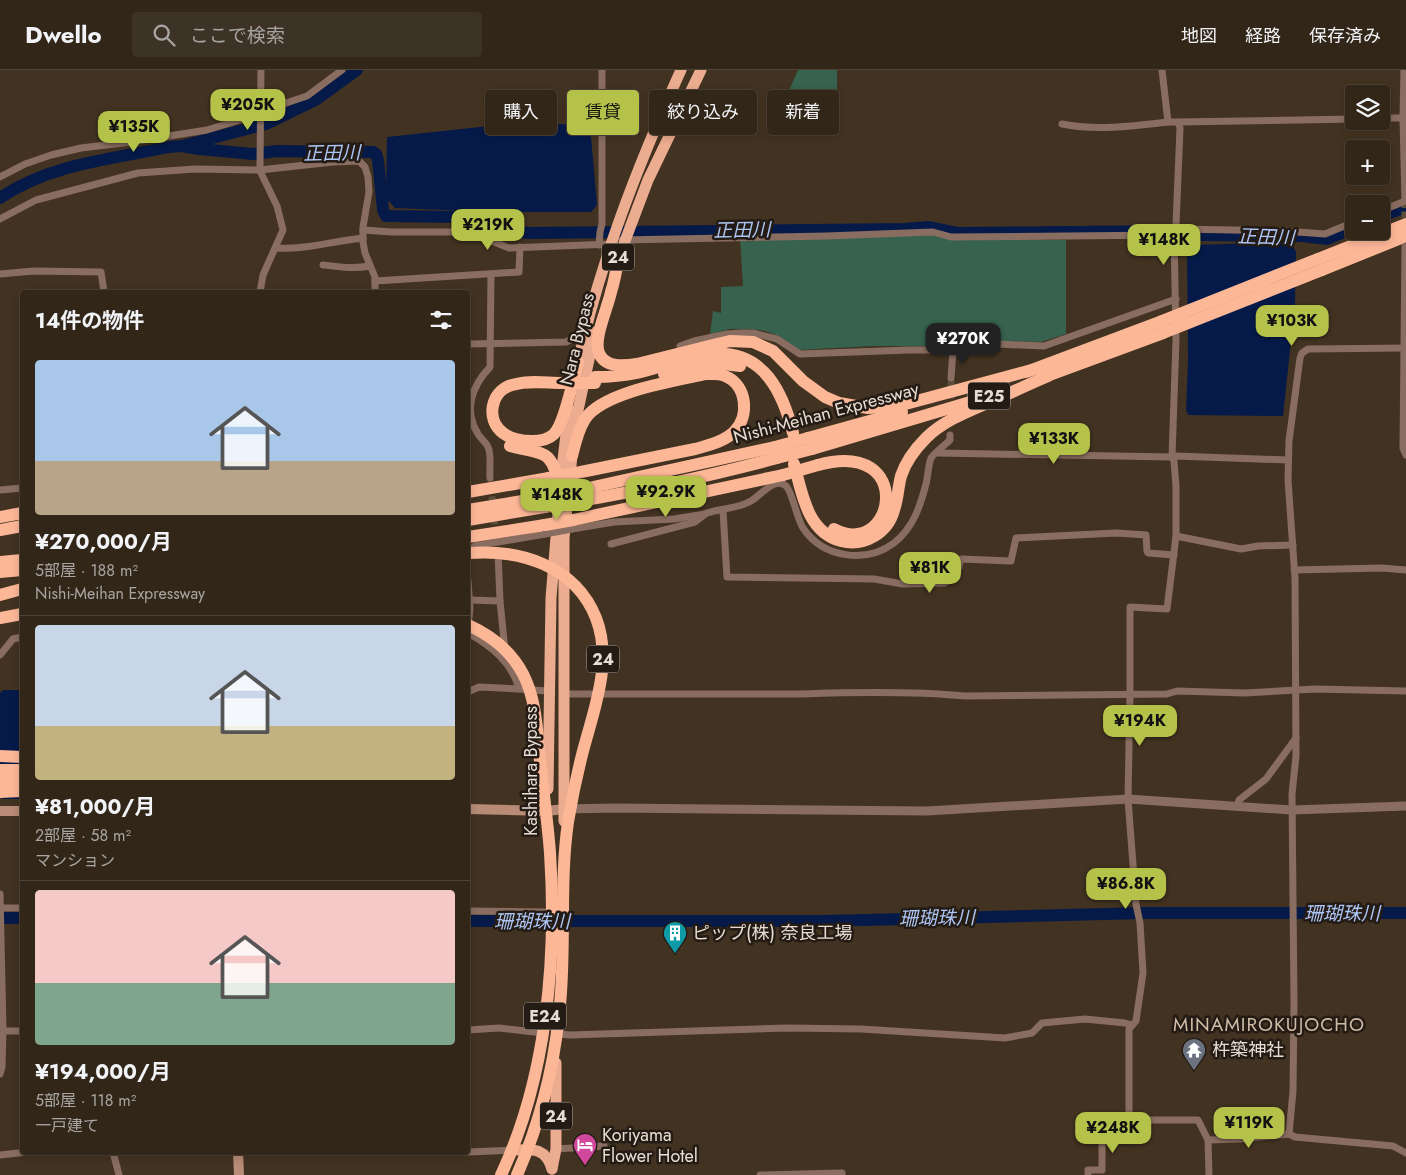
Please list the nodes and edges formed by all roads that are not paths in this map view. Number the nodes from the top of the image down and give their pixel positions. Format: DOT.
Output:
graph roads {
  1 [pos="261,70"];
  2 [pos="342,70"];
  3 [pos="602,70"];
  4 [pos="681,70"];
  5 [pos="701,70"];
  6 [pos="1162,70"];
  7 [pos="1404,70"];
  8 [pos="260,113"];
  9 [pos="1390,118"];
  10 [pos="1403,118"];
  11 [pos="1345,119"];
  12 [pos="1168,122"];
  13 [pos="1178,122"];
  14 [pos="1062,124"];
  15 [pos="260,170"];
  16 [pos="0,177"];
  17 [pos="1390,207"];
  18 [pos="0,219"];
  19 [pos="1406,224"];
  20 [pos="1345,226"];
  21 [pos="1174,232"];
  22 [pos="364,234"];
  23 [pos="626,239"];
  24 [pos="599,244"];
  25 [pos="1405,246"];
  26 [pos="520,247"];
  27 [pos="276,248"];
  28 [pos="616,249"];
  29 [pos="322,265"];
  30 [pos="1320,265"];
  31 [pos="370,266"];
  32 [pos="0,274"];
  33 [pos="491,274"];
  34 [pos="375,281"];
  35 [pos="104,290"];
  36 [pos="260,290"];
  37 [pos="375,290"];
  38 [pos="1176,299"];
  39 [pos="1162,327"];
  40 [pos="584,337"];
  41 [pos="470,344"];
  42 [pos="490,344"];
  43 [pos="680,346"];
  44 [pos="1404,348"];
  45 [pos="953,350"];
  46 [pos="578,362"];
  47 [pos="672,368"];
  48 [pos="1032,370"];
  49 [pos="1048,376"];
  50 [pos="636,377"];
  51 [pos="951,378"];
  52 [pos="563,380"];
  53 [pos="790,434"];
  54 [pos="950,435"];
  55 [pos="810,444"];
  56 [pos="936,453"];
  57 [pos="1406,455"];
  58 [pos="572,456"];
  59 [pos="1172,457"];
  60 [pos="1288,460"];
  61 [pos="490,478"];
  62 [pos="20,488"];
  63 [pos="0,490"];
  64 [pos="470,492"];
  65 [pos="554,496"];
  66 [pos="470,510"];
  67 [pos="723,510"];
  68 [pos="20,513"];
  69 [pos="706,514"];
  70 [pos="0,517"];
  71 [pos="470,519"];
  72 [pos="572,524"];
  73 [pos="20,526"];
  74 [pos="0,530"];
  75 [pos="545,530"];
  76 [pos="1176,536"];
  77 [pos="470,537"];
  78 [pos="611,544"];
  79 [pos="1293,545"];
  80 [pos="497,547"];
  81 [pos="470,548"];
  82 [pos="470,553"];
  83 [pos="1174,555"];
  84 [pos="20,560"];
  85 [pos="0,562"];
  86 [pos="20,570"];
  87 [pos="1294,570"];
  88 [pos="1406,570"];
  89 [pos="0,572"];
  90 [pos="20,590"];
  91 [pos="0,595"];
  92 [pos="470,600"];
  93 [pos="500,601"];
  94 [pos="20,614"];
  95 [pos="0,618"];
  96 [pos="470,626"];
  97 [pos="470,634"];
  98 [pos="20,637"];
  99 [pos="0,655"];
  100 [pos="506,662"];
  101 [pos="519,689"];
  102 [pos="1295,690"];
  103 [pos="470,691"];
  104 [pos="548,691"];
  105 [pos="1406,691"];
  106 [pos="565,694"];
  107 [pos="1130,694"];
  108 [pos="1296,738"];
  109 [pos="0,756"];
  110 [pos="20,757"];
  111 [pos="0,770"];
  112 [pos="20,770"];
  113 [pos="0,781"];
  114 [pos="20,781"];
  115 [pos="20,791"];
  116 [pos="0,792"];
  117 [pos="1128,799"];
  118 [pos="1406,806"];
  119 [pos="1236,807"];
  120 [pos="564,809"];
  121 [pos="20,810"];
  122 [pos="470,810"];
  123 [pos="1292,810"];
  124 [pos="0,811"];
  125 [pos="548,811"];
  126 [pos="565,852"];
  127 [pos="0,894"];
  128 [pos="20,908"];
  129 [pos="0,909"];
  130 [pos="470,911"];
  131 [pos="548,914"];
  132 [pos="1,931"];
  133 [pos="1132,1025"];
  134 [pos="2,1030"];
  135 [pos="470,1030"];
  136 [pos="20,1031"];
  137 [pos="543,1033"];
  138 [pos="560,1034"];
  139 [pos="556,1063"];
  140 [pos="0,1074"];
  141 [pos="1129,1120"];
  142 [pos="1289,1134"];
  143 [pos="1208,1140"];
  144 [pos="604,1146"];
  145 [pos="533,1149"];
  146 [pos="556,1149"];
  147 [pos="517,1150"];
  148 [pos="470,1152"];
  149 [pos="20,1153"];
  150 [pos="1406,1153"];
  151 [pos="0,1155"];
  152 [pos="114,1155"];
  153 [pos="238,1155"];
  154 [pos="551,1167"];
  155 [pos="119,1175"];
  156 [pos="239,1175"];
  157 [pos="502,1175"];
  158 [pos="505,1175"];
  159 [pos="517,1175"];
  160 [pos="522,1175"];
  161 [pos="760,1175"];
  162 [pos="842,1175"];
  163 [pos="1088,1175"];
  164 [pos="1209,1175"];
  1 -- 8 [label="street"];
  2 -- 8 [label="street"];
  3 -- 24 [label="street"];
  4 -- 28 [label="highway, Nara Bypass / 24"];
  5 -- 23 [label="highway, Nara Bypass / 24"];
  6 -- 12 [label="street"];
  7 -- 10 [label="street"];
  8 -- 15 [label="street"];
  8 -- 16 [label="street"];
  9 -- 10 [label="street"];
  10 -- 17 [label="street"];
  11 -- 13 [label="street"];
  12 -- 13 [label="street"];
  12 -- 14 [label="street"];
  13 -- 21 [label="street"];
  15 -- 18 [label="street"];
  15 -- 22 [label="street"];
  15 -- 27 [label="street"];
  19 -- 30 [label="highway, Nishi-Meihan Expressway / E25"];
  20 -- 21 [label="street"];
  21 -- 23 [label="street"];
  21 -- 38 [label="street"];
  22 -- 26 [label="street"];
  22 -- 27 [label="street"];
  22 -- 31 [label="street"];
  23 -- 28 [label="highway, Nara Bypass / 24"];
  24 -- 26 [label="street"];
  24 -- 28 [label="street"];
  25 -- 30 [label="highway, Nishi-Meihan Expressway / E25"];
  25 -- 44 [label="street"];
  26 -- 33 [label="street"];
  27 -- 36 [label="street"];
  28 -- 40 [label="highway, Nara Bypass / 24"];
  28 -- 50 [label="highway"];
  28 -- 58 [label="highway, Nara Bypass / 24"];
  29 -- 31 [label="street"];
  30 -- 39 [label="highway, Nishi-Meihan Expressway / E25, bridge"];
  31 -- 34 [label="street"];
  32 -- 35 [label="street"];
  33 -- 34 [label="street"];
  33 -- 42 [label="street"];
  34 -- 37 [label="street"];
  38 -- 45 [label="street"];
  38 -- 59 [label="street"];
  39 -- 48 [label="highway, Nishi-Meihan Expressway / E25"];
  39 -- 49 [label="highway, Nishi-Meihan Expressway / E25"];
  40 -- 42 [label="street"];
  40 -- 46 [label="highway, Nara Bypass / 24"];
  41 -- 42 [label="street"];
  42 -- 61 [label="street"];
  43 -- 45 [label="street"];
  44 -- 57 [label="street"];
  44 -- 60 [label="street"];
  45 -- 51 [label="street"];
  46 -- 52 [label="highway"];
  46 -- 65 [label="highway, Kashihara Bypass / 24"];
  47 -- 48 [label="highway"];
  47 -- 50 [label="highway"];
  47 -- 50 [label="highway"];
  47 -- 50 [label="highway"];
  47 -- 50 [label="highway"];
  47 -- 53 [label="highway"];
  47 -- 64 [label="highway, bridge"];
  48 -- 55 [label="highway, Nishi-Meihan Expressway / E25"];
  49 -- 55 [label="highway, Nishi-Meihan Expressway / E25"];
  49 -- 72 [label="highway, bridge"];
  50 -- 52 [label="highway"];
  50 -- 58 [label="highway"];
  52 -- 65 [label="highway"];
  54 -- 56 [label="street"];
  55 -- 65 [label="highway, Nishi-Meihan Expressway / E25, bridge"];
  56 -- 59 [label="street"];
  56 -- 67 [label="street"];
  58 -- 106 [label="highway, Kashihara Bypass / 24"];
  59 -- 60 [label="street"];
  59 -- 76 [label="street"];
  60 -- 79 [label="street"];
  62 -- 63 [label="street"];
  65 -- 66 [label="highway, Nishi-Meihan Expressway / E25"];
  65 -- 71 [label="highway, Nishi-Meihan Expressway / E25"];
  65 -- 104 [label="highway, Kashihara Bypass / 24"];
  67 -- 69 [label="street"];
  67 -- 83 [label="street"];
  68 -- 70 [label="highway"];
  69 -- 72 [label="street"];
  69 -- 78 [label="street"];
  72 -- 75 [label="highway, bridge"];
  73 -- 74 [label="highway"];
  75 -- 77 [label="highway"];
  75 -- 81 [label="street"];
  76 -- 79 [label="street"];
  76 -- 83 [label="street"];
  79 -- 87 [label="street"];
  80 -- 93 [label="street"];
  82 -- 126 [label="highway, 24, bridge"];
  83 -- 107 [label="street"];
  84 -- 85 [label="highway"];
  86 -- 89 [label="highway"];
  87 -- 88 [label="street"];
  87 -- 102 [label="street"];
  90 -- 91 [label="highway"];
  92 -- 93 [label="street"];
  93 -- 100 [label="street"];
  94 -- 95 [label="highway"];
  96 -- 157 [label="highway, E24, bridge"];
  97 -- 100 [label="street"];
  98 -- 99 [label="street"];
  100 -- 101 [label="street"];
  101 -- 103 [label="street"];
  101 -- 104 [label="street"];
  102 -- 105 [label="street"];
  102 -- 107 [label="street"];
  102 -- 108 [label="street"];
  104 -- 125 [label="highway, Kashihara Bypass / 24"];
  106 -- 107 [label="street"];
  106 -- 120 [label="highway, Kashihara Bypass / 24"];
  107 -- 117 [label="street"];
  108 -- 119 [label="street"];
  108 -- 123 [label="street"];
  109 -- 110 [label="highway"];
  111 -- 112 [label="highway"];
  113 -- 114 [label="highway"];
  115 -- 116 [label="highway"];
  117 -- 119 [label="street"];
  117 -- 120 [label="street"];
  117 -- 133 [label="street"];
  118 -- 123 [label="street"];
  119 -- 123 [label="street"];
  120 -- 125 [label="main road"];
  120 -- 138 [label="highway, Kashihara Bypass / 24, bridge"];
  121 -- 124 [label="main road"];
  122 -- 125 [label="main road"];
  123 -- 142 [label="street"];
  125 -- 131 [label="highway, Kashihara Bypass / 24"];
  126 -- 159 [label="highway, E24, bridge"];
  127 -- 129 [label="street"];
  128 -- 129 [label="street"];
  129 -- 132 [label="street"];
  130 -- 131 [label="street"];
  131 -- 137 [label="highway, Kashihara Bypass / 24"];
  132 -- 134 [label="street"];
  133 -- 138 [label="street"];
  133 -- 141 [label="street"];
  134 -- 136 [label="street"];
  134 -- 140 [label="street"];
  135 -- 137 [label="street"];
  137 -- 147 [label="highway, Kashihara Bypass / 24"];
  138 -- 139 [label="highway, Kashihara Bypass / 24"];
  139 -- 145 [label="highway, Kashihara Bypass / 24"];
  139 -- 146 [label="highway, 24"];
  141 -- 143 [label="street"];
  141 -- 163 [label="street"];
  142 -- 143 [label="street"];
  142 -- 150 [label="street"];
  143 -- 164 [label="street"];
  144 -- 146 [label="street"];
  145 -- 147 [label="highway, 24"];
  145 -- 154 [label="highway, 24"];
  145 -- 160 [label="highway, Kashihara Bypass / 24"];
  146 -- 154 [label="highway, 24"];
  147 -- 148 [label="street"];
  147 -- 158 [label="highway, Kashihara Bypass / 24"];
  149 -- 151 [label="street"];
  152 -- 155 [label="street"];
  153 -- 156 [label="main road"];
  161 -- 162 [label="street"];
}
